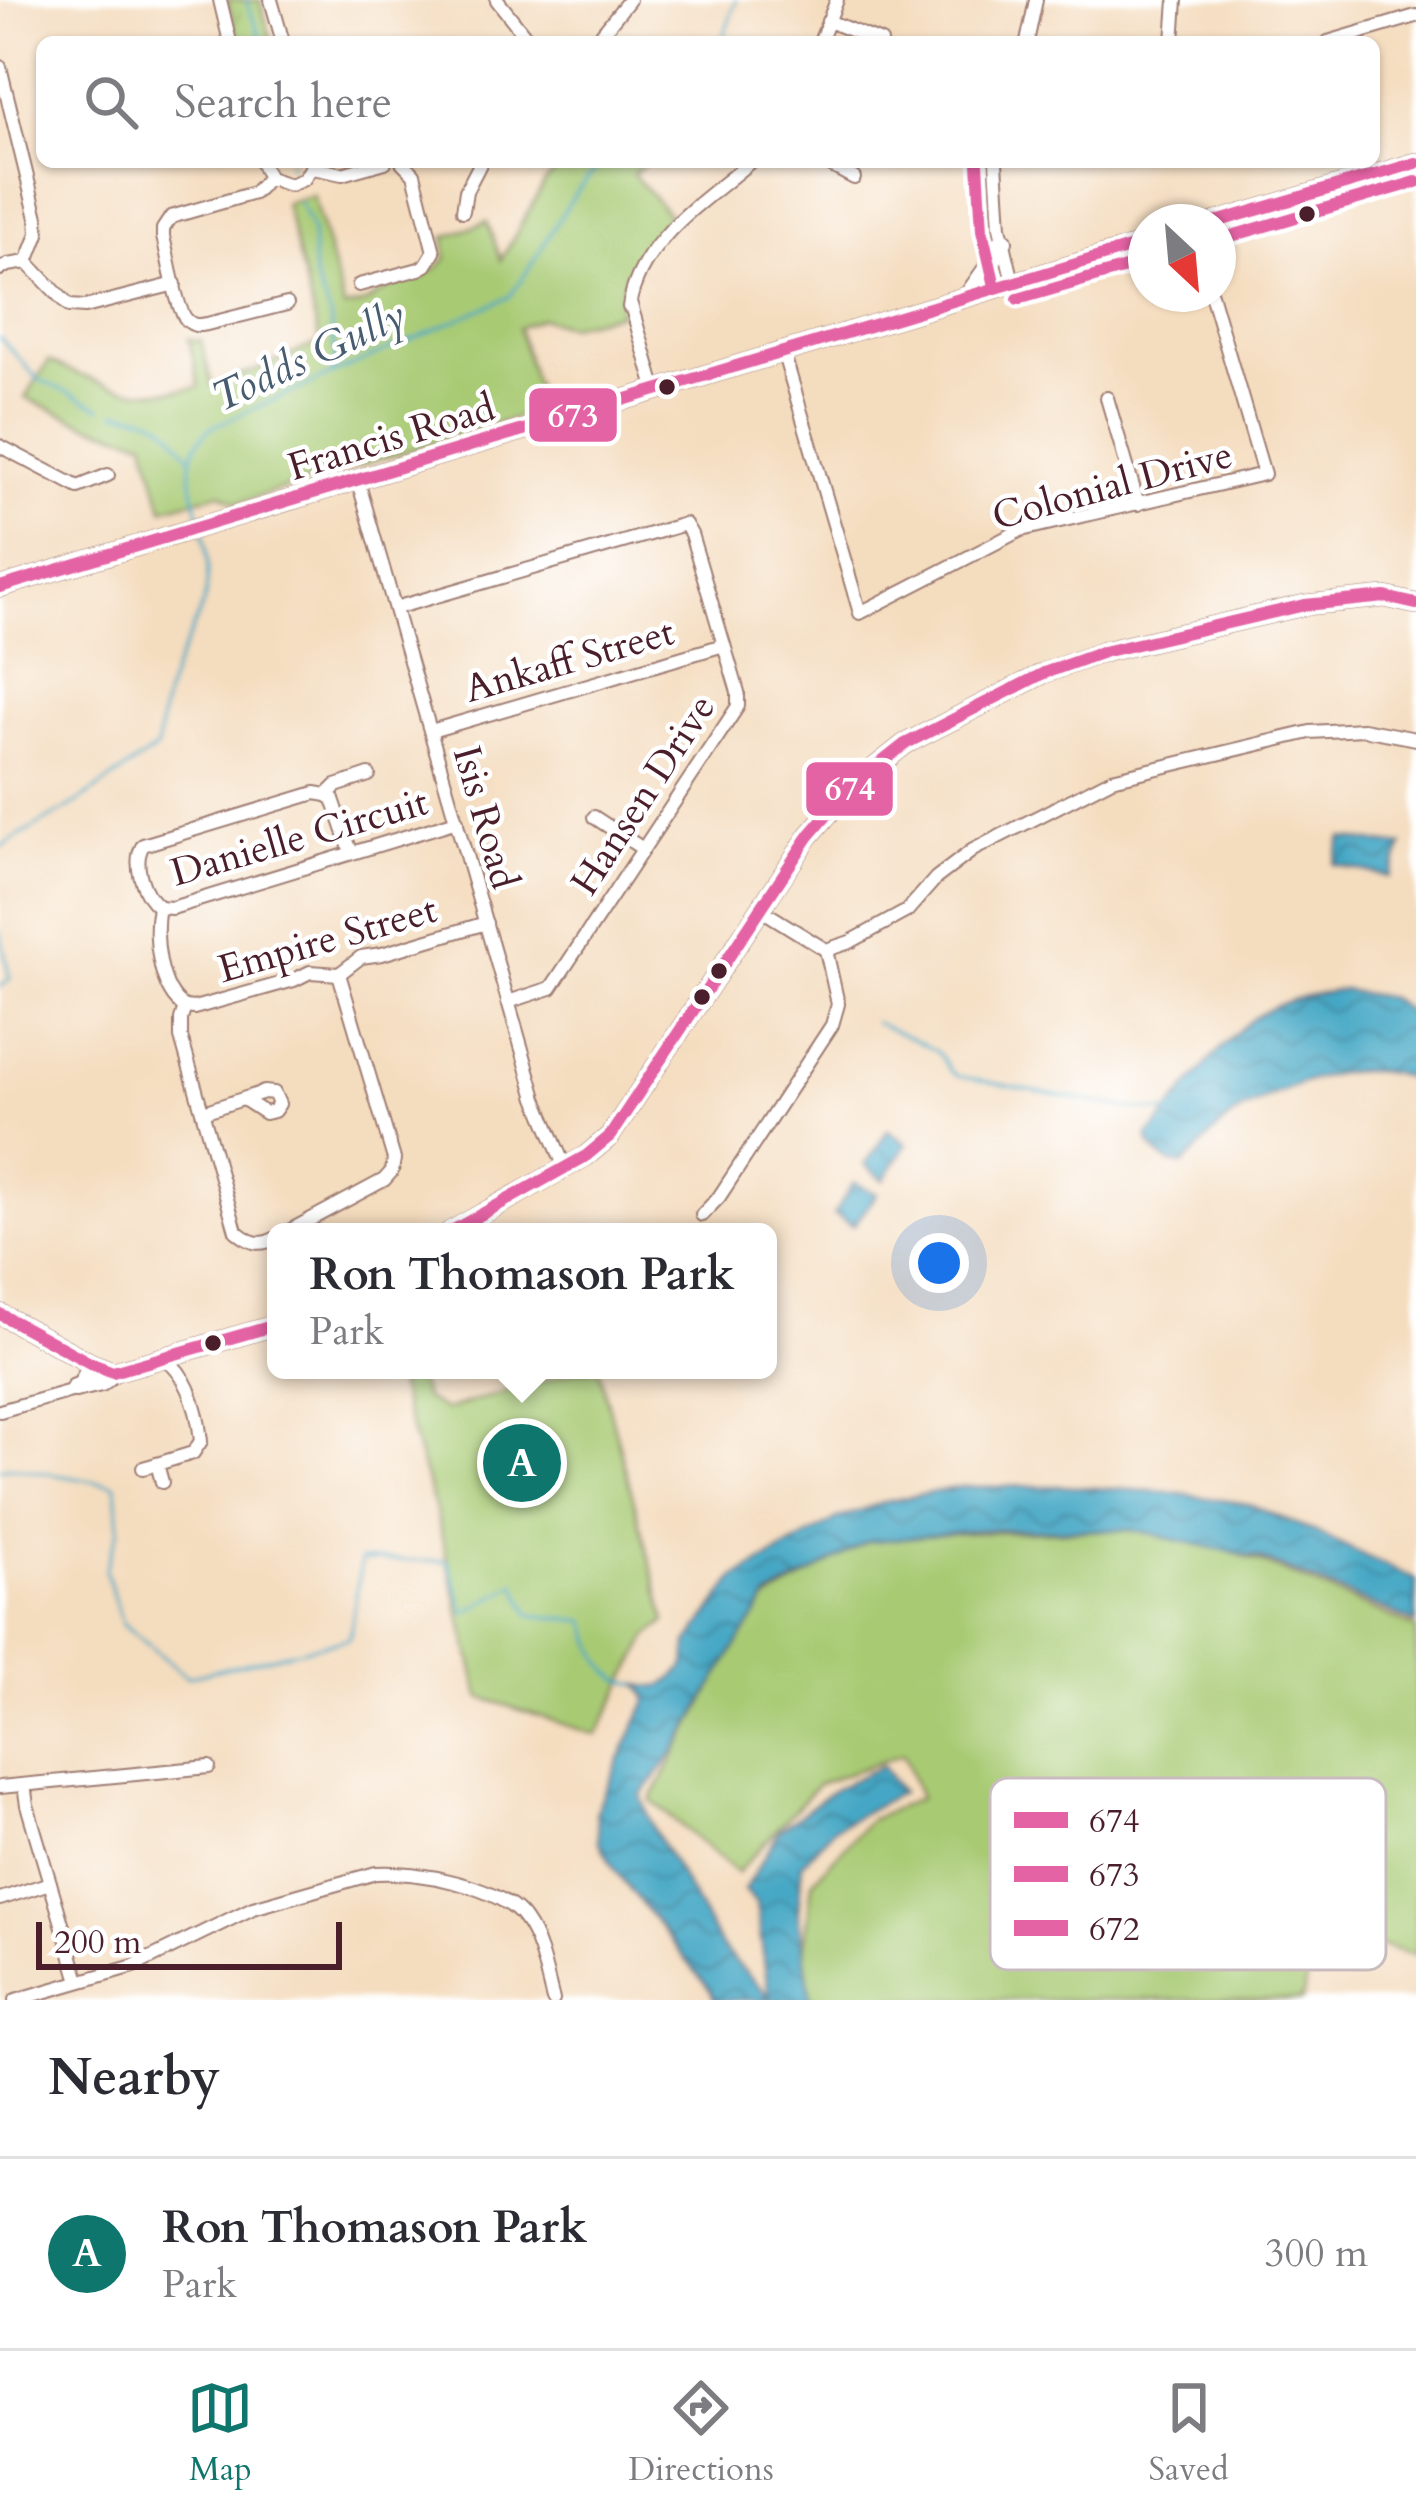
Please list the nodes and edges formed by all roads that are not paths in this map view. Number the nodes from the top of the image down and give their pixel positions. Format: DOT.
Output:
graph roads {
  1 [pos="220,0"];
  2 [pos="271,0"];
  3 [pos="497,0"];
  4 [pos="628,0"];
  5 [pos="837,0"];
  6 [pos="1036,0"];
  7 [pos="1175,0"];
  8 [pos="1416,16"];
  9 [pos="828,21"];
  10 [pos="229,36"];
  11 [pos="281,36"];
  12 [pos="525,36"];
  13 [pos="600,36"];
  14 [pos="822,36"];
  15 [pos="866,36"];
  16 [pos="1028,36"];
  17 [pos="1172,36"];
  18 [pos="1348,36"];
  19 [pos="0,68"];
  20 [pos="4,101"];
  21 [pos="1416,163"];
  22 [pos="263,168"];
  23 [pos="312,168"];
  24 [pos="323,168"];
  25 [pos="364,168"];
  26 [pos="408,168"];
  27 [pos="478,168"];
  28 [pos="743,168"];
  29 [pos="835,168"];
  30 [pos="996,168"];
  31 [pos="269,178"];
  32 [pos="854,178"];
  33 [pos="463,211"];
  34 [pos="1236,216"];
  35 [pos="1003,241"];
  36 [pos="1128,248"];
  37 [pos="27,262"];
  38 [pos="0,269"];
  39 [pos="1013,282"];
  40 [pos="175,284"];
  41 [pos="359,285"];
  42 [pos="969,295"];
  43 [pos="287,304"];
  44 [pos="1216,312"];
  45 [pos="783,351"];
  46 [pos="655,388"];
  47 [pos="1107,398"];
  48 [pos="0,446"];
  49 [pos="108,475"];
  50 [pos="358,481"];
  51 [pos="1138,504"];
  52 [pos="0,587"];
  53 [pos="1416,604"];
  54 [pos="395,608"];
  55 [pos="724,645"];
  56 [pos="430,731"];
  57 [pos="1416,739"];
  58 [pos="369,775"];
  59 [pos="327,795"];
  60 [pos="594,817"];
  61 [pos="457,821"];
  62 [pos="644,849"];
  63 [pos="351,852"];
  64 [pos="159,907"];
  65 [pos="760,909"];
  66 [pos="486,923"];
  67 [pos="826,950"];
  68 [pos="339,974"];
  69 [pos="508,1002"];
  70 [pos="185,1007"];
  71 [pos="245,1100"];
  72 [pos="203,1112"];
  73 [pos="565,1168"];
  74 [pos="702,1215"];
  75 [pos="304,1223"];
  76 [pos="467,1223"];
  77 [pos="267,1243"];
  78 [pos="0,1314"];
  79 [pos="267,1328"];
  80 [pos="190,1352"];
  81 [pos="165,1360"];
  82 [pos="90,1364"];
  83 [pos="113,1372"];
  84 [pos="185,1380"];
  85 [pos="75,1388"];
  86 [pos="0,1411"];
  87 [pos="162,1482"];
  88 [pos="209,1767"];
  89 [pos="24,1785"];
  90 [pos="0,1787"];
  91 [pos="50,1883"];
  92 [pos="0,1899"];
  93 [pos="80,1982"];
  94 [pos="16,2000"];
  95 [pos="553,2000"];
  1 -- 10 [label="street"];
  2 -- 11 [label="street"];
  3 -- 12 [label="street"];
  4 -- 13 [label="street"];
  5 -- 9 [label="street"];
  6 -- 16 [label="street"];
  7 -- 17 [label="street"];
  8 -- 18 [label="street"];
  9 -- 14 [label="street"];
  9 -- 15 [label="street"];
  19 -- 20 [label="street"];
  20 -- 37 [label="street"];
  21 -- 34 [label="street"];
  22 -- 31 [label="street"];
  23 -- 31 [label="street"];
  24 -- 25 [label="street"];
  26 -- 41 [label="street"];
  27 -- 33 [label="street"];
  28 -- 46 [label="street"];
  29 -- 32 [label="street"];
  30 -- 35 [label="street"];
  31 -- 40 [label="street"];
  35 -- 39 [label="street"];
  35 -- 42 [label="street"];
  36 -- 39 [label="street, Francis Road"];
  37 -- 38 [label="street"];
  37 -- 40 [label="street"];
  39 -- 42 [label="street, Francis Road"];
  40 -- 43 [label="street"];
  42 -- 45 [label="street, Francis Road"];
  44 -- 51 [label="street, Colonial Drive"];
  45 -- 46 [label="street, Francis Road"];
  45 -- 51 [label="street, Colonial Drive"];
  46 -- 50 [label="street, Francis Road"];
  47 -- 51 [label="street"];
  48 -- 49 [label="street"];
  50 -- 52 [label="street, Francis Road"];
  50 -- 54 [label="street, Isis Road"];
  53 -- 65 [label="street"];
  54 -- 55 [label="street, Hansen Drive"];
  54 -- 56 [label="street, Isis Road"];
  55 -- 56 [label="street, Ankaff Street"];
  55 -- 62 [label="street, Hansen Drive"];
  56 -- 61 [label="street, Isis Road"];
  57 -- 67 [label="street"];
  58 -- 59 [label="street"];
  59 -- 63 [label="street"];
  59 -- 64 [label="street"];
  60 -- 62 [label="street"];
  61 -- 63 [label="street, Danielle Circuit"];
  61 -- 66 [label="street, Isis Road"];
  62 -- 69 [label="street, Hansen Drive"];
  63 -- 64 [label="street, Danielle Circuit"];
  64 -- 70 [label="street"];
  65 -- 67 [label="street"];
  65 -- 73 [label="street"];
  66 -- 68 [label="street, Empire Street"];
  66 -- 69 [label="street, Isis Road"];
  67 -- 74 [label="street"];
  68 -- 70 [label="street, Empire Street"];
  68 -- 75 [label="street"];
  69 -- 73 [label="street, Isis Road"];
  70 -- 72 [label="street"];
  71 -- 72 [label="street"];
  72 -- 77 [label="street"];
  73 -- 76 [label="street"];
  78 -- 82 [label="street"];
  79 -- 80 [label="street"];
  80 -- 81 [label="street"];
  80 -- 84 [label="street"];
  81 -- 83 [label="street"];
  81 -- 84 [label="street"];
  82 -- 83 [label="street"];
  82 -- 85 [label="street"];
  83 -- 85 [label="street"];
  84 -- 87 [label="street"];
  85 -- 86 [label="street"];
  88 -- 89 [label="street"];
  89 -- 90 [label="street"];
  89 -- 91 [label="street"];
  91 -- 92 [label="street"];
  91 -- 93 [label="street"];
  93 -- 94 [label="street"];
  93 -- 95 [label="street"];
}
